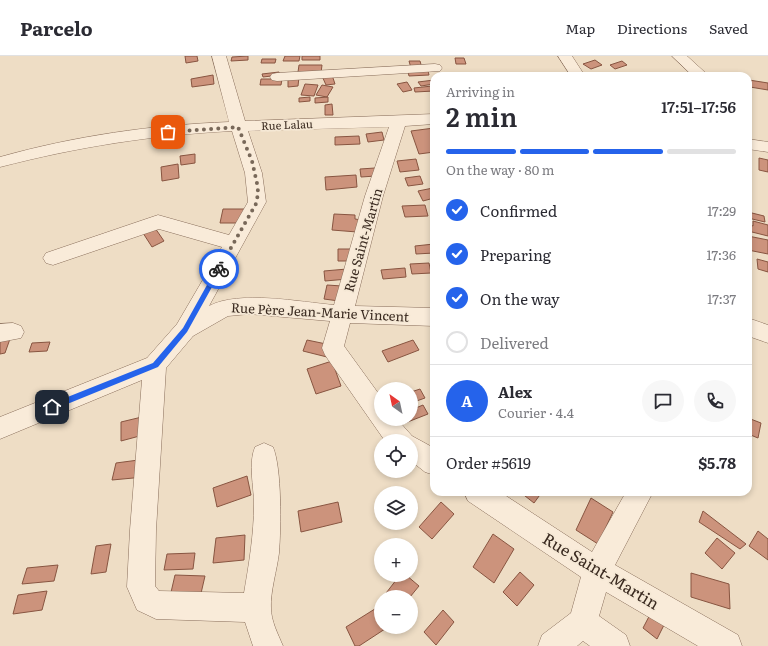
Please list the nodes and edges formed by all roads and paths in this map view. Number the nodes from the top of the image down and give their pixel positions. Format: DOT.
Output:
graph roads {
  1 [pos="219,56"];
  2 [pos="565,56"];
  3 [pos="679,56"];
  4 [pos="434,67"];
  5 [pos="575,72"];
  6 [pos="697,72"];
  7 [pos="277,77"];
  8 [pos="430,119"];
  9 [pos="398,122"];
  10 [pos="238,127"];
  11 [pos="752,145"];
  12 [pos="768,147"];
  13 [pos="0,162"];
  14 [pos="234,244"];
  15 [pos="52,258"];
  16 [pos="342,314"];
  17 [pos="430,318"];
  18 [pos="752,328"];
  19 [pos="185,330"];
  20 [pos="768,334"];
  21 [pos="155,365"];
  22 [pos="374,406"];
  23 [pos="0,428"];
  24 [pos="418,452"];
  25 [pos="264,455"];
  26 [pos="430,460"];
  27 [pos="483,496"];
  28 [pos="638,496"];
  29 [pos="598,571"];
  30 [pos="256,608"];
  31 [pos="583,622"];
  32 [pos="268,646"];
  33 [pos="553,646"];
  34 [pos="615,646"];
  35 [pos="728,646"];
  1 -- 10 [label="street"];
  2 -- 5 [label="street"];
  3 -- 6 [label="street"];
  4 -- 7 [label="street"];
  8 -- 9 [label="street, Rue Lalau"];
  9 -- 10 [label="street, Rue Lalau"];
  9 -- 16 [label="street, Rue Saint-Martin"];
  10 -- 13 [label="street, Rue Lalau"];
  10 -- 14 [label="street"];
  11 -- 12 [label="street"];
  14 -- 15 [label="street"];
  14 -- 19 [label="street"];
  16 -- 17 [label="street, Rue Père Jean-Marie Vincent"];
  16 -- 19 [label="street, Rue Père Jean-Marie Vincent"];
  16 -- 22 [label="street, Rue Saint-Martin"];
  18 -- 20 [label="street"];
  19 -- 21 [label="street, Rue Père Jean-Marie Vincent"];
  21 -- 23 [label="street, Rue Père Jean-Marie Vincent"];
  21 -- 30 [label="street"];
  24 -- 26 [label="street"];
  25 -- 30 [label="street"];
  27 -- 29 [label="street, Rue Saint-Martin"];
  28 -- 29 [label="street"];
  29 -- 31 [label="street"];
  29 -- 35 [label="street, Rue Saint-Martin"];
  30 -- 32 [label="street"];
  31 -- 33 [label="street"];
  31 -- 34 [label="street"];
}
